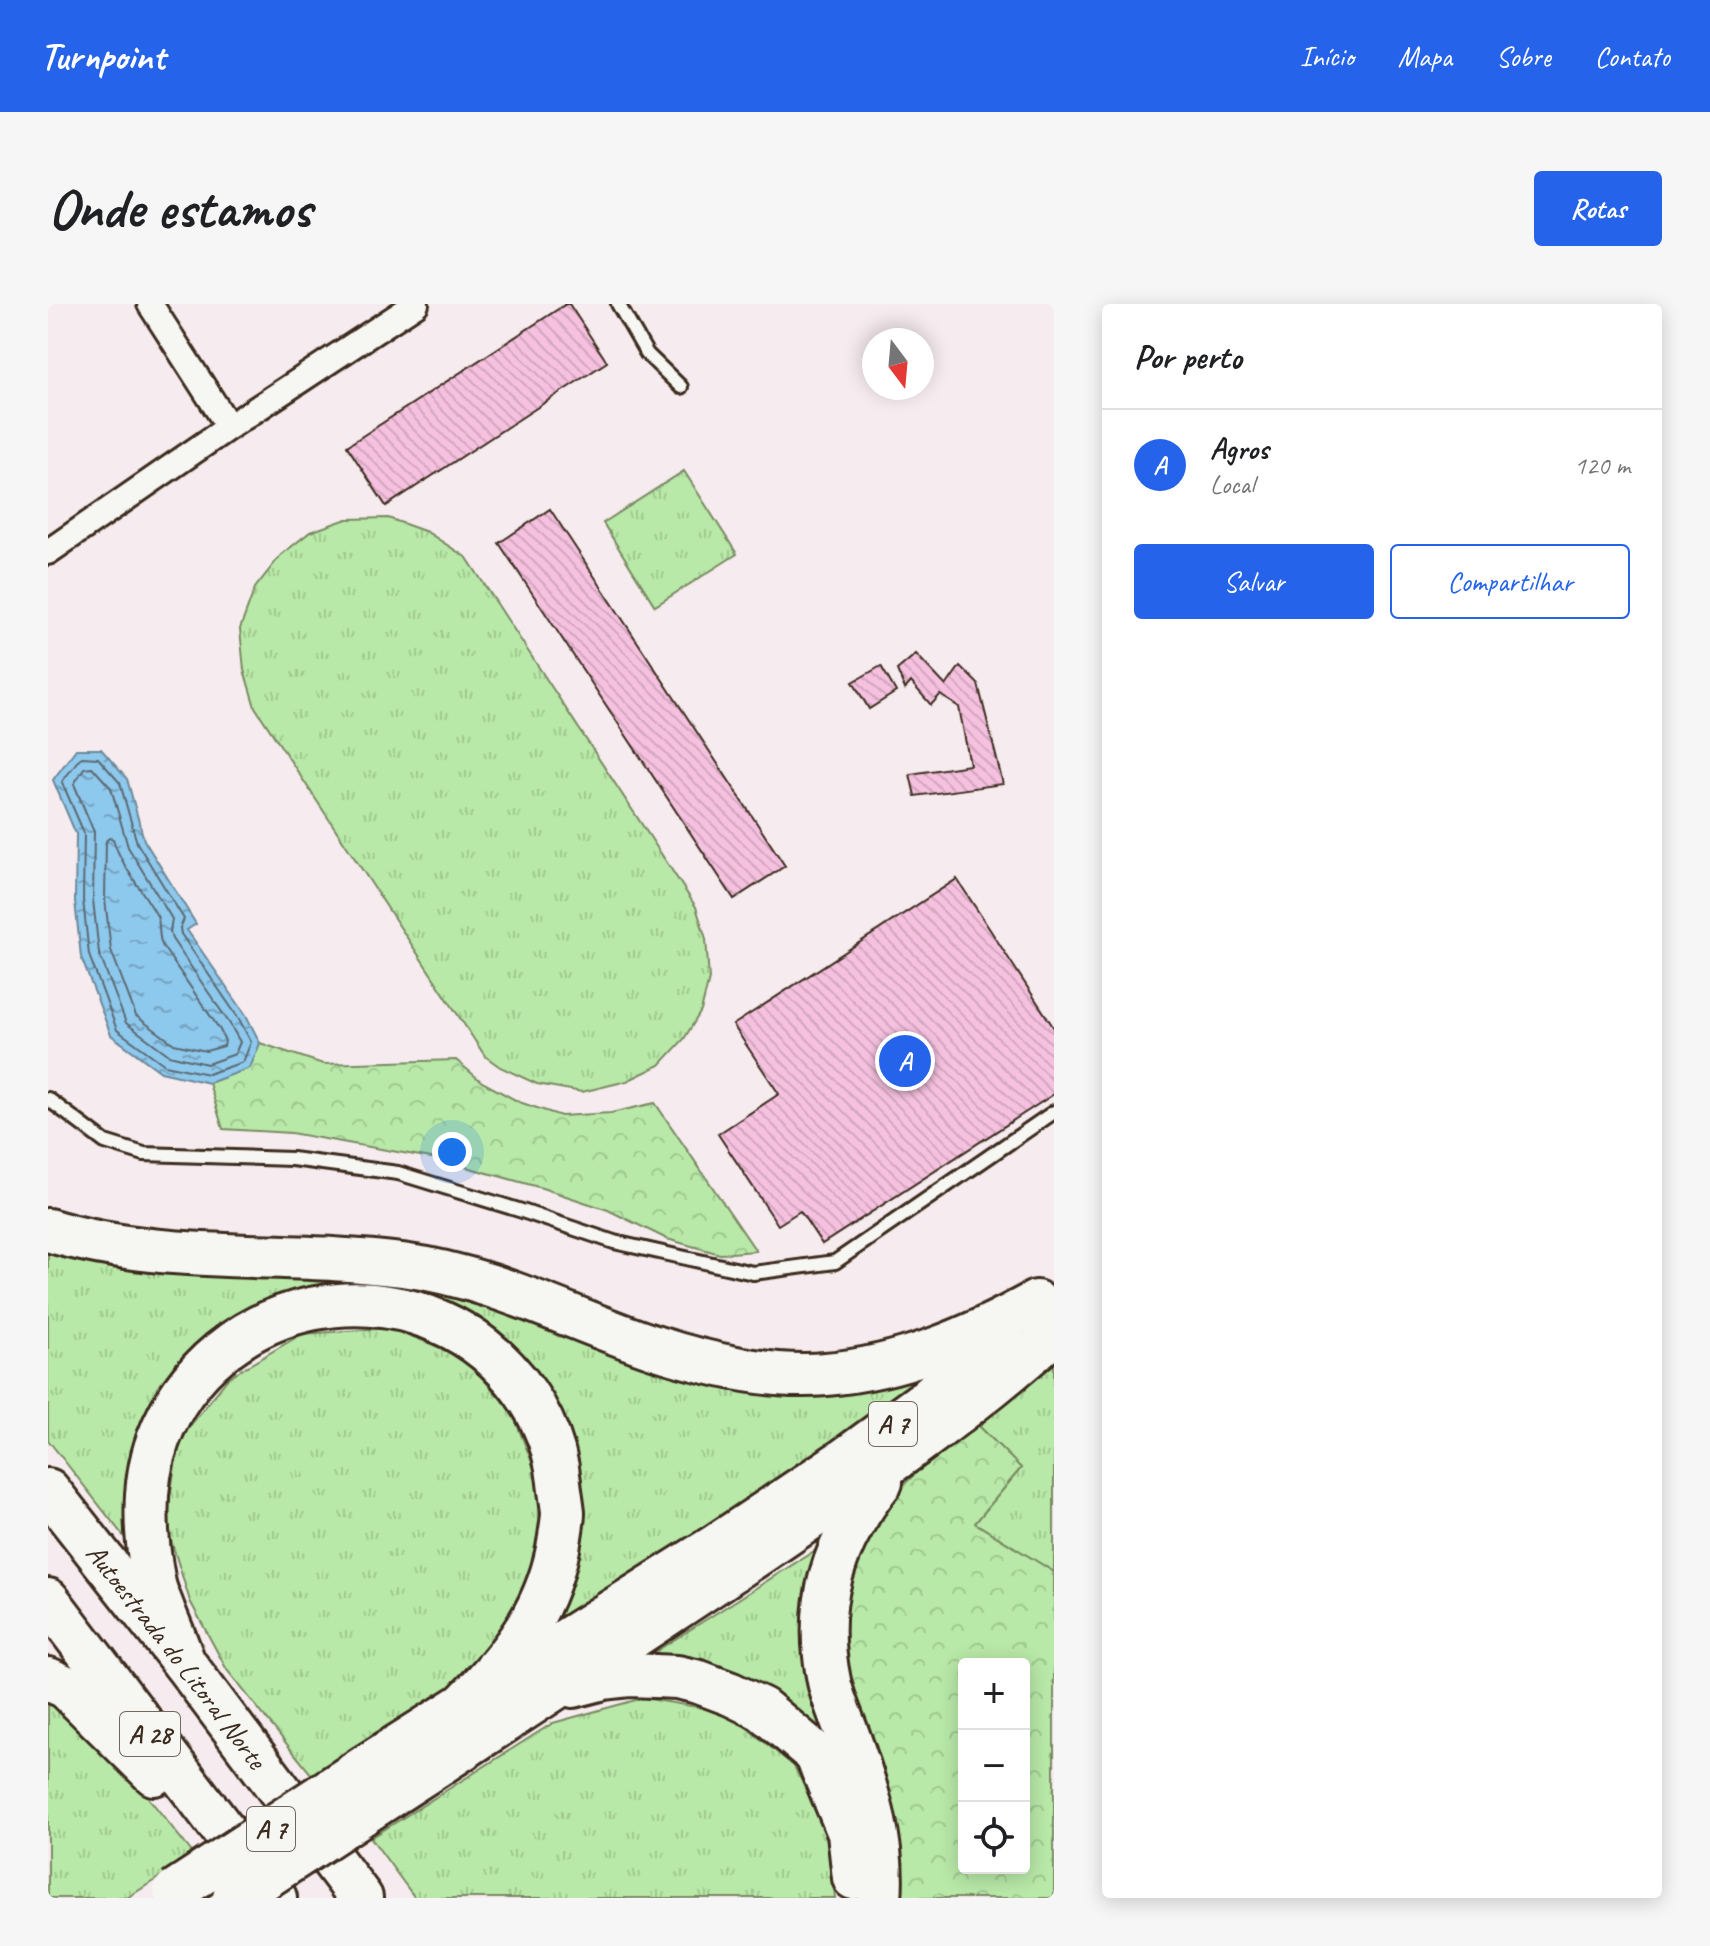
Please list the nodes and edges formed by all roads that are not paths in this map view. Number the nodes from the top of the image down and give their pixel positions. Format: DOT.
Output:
graph roads {
  1 [pos="150,304"];
  2 [pos="416,304"];
  3 [pos="618,304"];
  4 [pos="681,387"];
  5 [pos="229,427"];
  6 [pos="48,552"];
  7 [pos="48,1099"];
  8 [pos="1054,1112"];
  9 [pos="48,1230"];
  10 [pos="1048,1306"];
  11 [pos="910,1449"];
  12 [pos="48,1490"];
  13 [pos="48,1600"];
  14 [pos="184,1663"];
  15 [pos="48,1679"];
  16 [pos="538,1700"];
  17 [pos="466,1702"];
  18 [pos="378,1781"];
  19 [pos="306,1826"];
  20 [pos="254,1888"];
  21 [pos="170,1894"];
  22 [pos="361,1898"];
  23 [pos="378,1898"];
  24 [pos="856,1898"];
  25 [pos="880,1898"];
  1 -- 5 [label="street"];
  2 -- 5 [label="street"];
  3 -- 4 [label="lane"];
  5 -- 6 [label="street"];
  7 -- 8 [label="lane"];
  9 -- 10 [label="highway"];
  10 -- 11 [label="highway, A 7"];
  10 -- 17 [label="highway, A 7"];
  11 -- 16 [label="highway, A 7"];
  11 -- 25 [label="highway"];
  12 -- 14 [label="highway, Autoestrada do Litoral Norte / A 28"];
  13 -- 20 [label="highway, A 28"];
  14 -- 17 [label="highway"];
  14 -- 19 [label="highway, Autoestrada do Litoral Norte / A 28"];
  15 -- 20 [label="highway"];
  16 -- 18 [label="highway, A 7"];
  16 -- 24 [label="highway"];
  17 -- 18 [label="highway, A 7"];
  18 -- 20 [label="highway, A 7, bridge"];
  18 -- 21 [label="highway, A 7, bridge"];
  19 -- 22 [label="highway, Autoestrada do Litoral Norte / A 28"];
  19 -- 23 [label="highway"];
}
